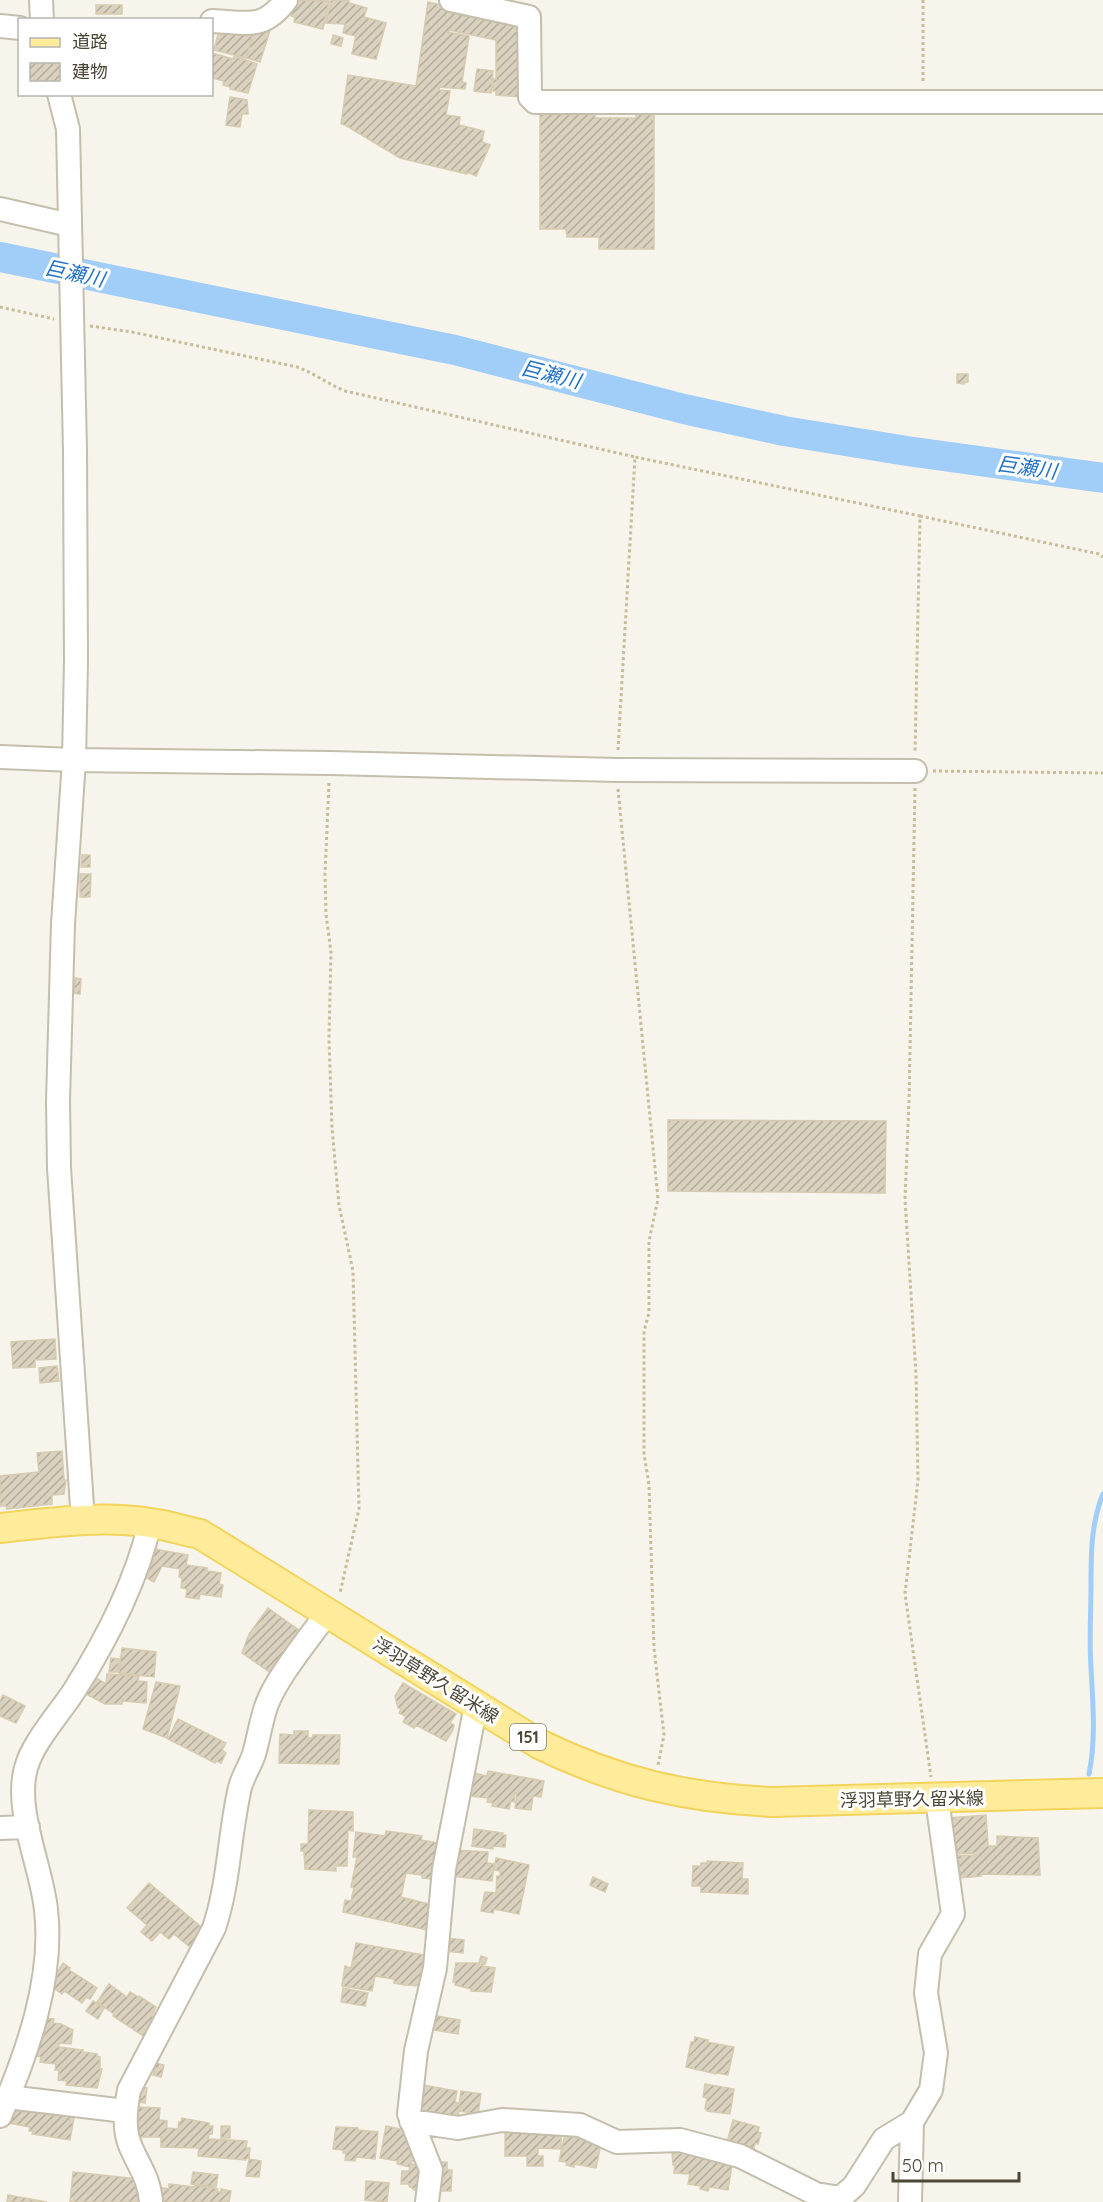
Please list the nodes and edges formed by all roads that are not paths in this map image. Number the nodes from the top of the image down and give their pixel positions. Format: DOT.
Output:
graph roads {
  1 [pos="41,0"];
  2 [pos="286,0"];
  3 [pos="451,0"];
  4 [pos="42,18"];
  5 [pos="213,21"];
  6 [pos="0,26"];
  7 [pos="18,28"];
  8 [pos="60,96"];
  9 [pos="1103,102"];
  10 [pos="0,209"];
  11 [pos="70,227"];
  12 [pos="0,757"];
  13 [pos="74,760"];
  14 [pos="915,771"];
  15 [pos="83,1521"];
  16 [pos="150,1523"];
  17 [pos="0,1528"];
  18 [pos="328,1612"];
  19 [pos="476,1705"];
  20 [pos="1103,1793"];
  21 [pos="937,1799"];
  22 [pos="0,1827"];
  23 [pos="28,1827"];
  24 [pos="5,2095"];
  25 [pos="125,2111"];
  26 [pos="411,2121"];
  27 [pos="912,2122"];
  28 [pos="151,2202"];
  29 [pos="427,2202"];
  30 [pos="910,2202"];
  1 -- 4 [label="street"];
  2 -- 5 [label="street"];
  3 -- 9 [label="street"];
  6 -- 7 [label="street"];
  8 -- 11 [label="street"];
  10 -- 11 [label="street"];
  11 -- 13 [label="street"];
  12 -- 13 [label="street"];
  13 -- 14 [label="street"];
  13 -- 15 [label="street"];
  15 -- 16 [label="main road, 浮羽草野久留米線 / 151"];
  15 -- 17 [label="main road, 浮羽草野久留米線 / 151"];
  16 -- 18 [label="main road, 浮羽草野久留米線 / 151"];
  16 -- 23 [label="street"];
  18 -- 19 [label="main road, 浮羽草野久留米線 / 151"];
  18 -- 25 [label="street"];
  19 -- 21 [label="main road, 浮羽草野久留米線 / 151"];
  19 -- 26 [label="street"];
  20 -- 21 [label="main road, 浮羽草野久留米線 / 151"];
  21 -- 27 [label="street"];
  22 -- 23 [label="street"];
  23 -- 24 [label="street"];
  24 -- 25 [label="street"];
  25 -- 28 [label="street"];
  26 -- 27 [label="street"];
  26 -- 29 [label="street"];
  27 -- 30 [label="street"];
}
